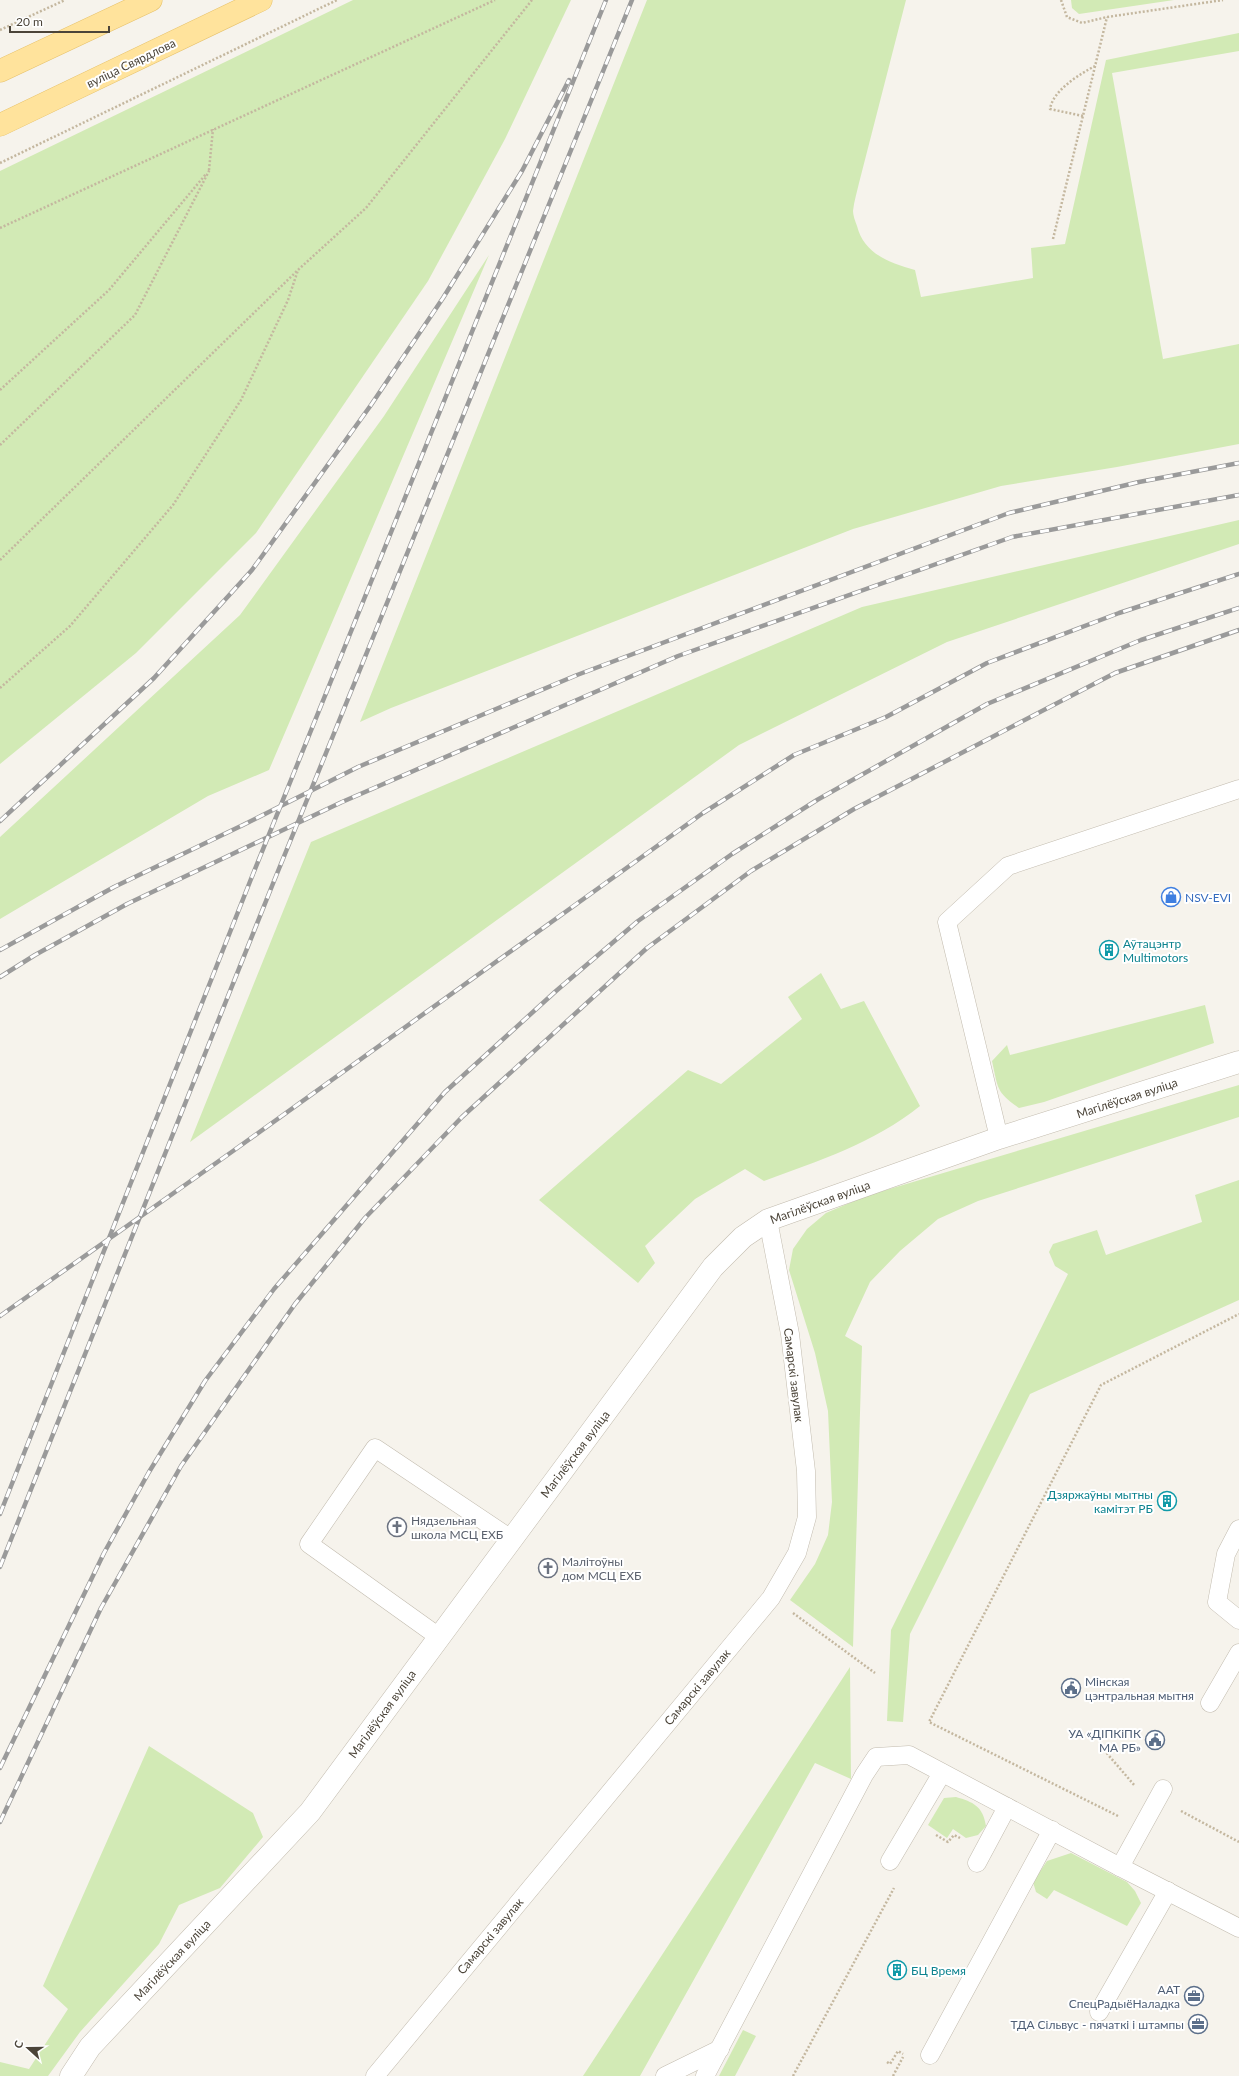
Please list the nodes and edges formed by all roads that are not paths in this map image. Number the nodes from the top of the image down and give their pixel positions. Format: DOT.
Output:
graph roads {
  1 [pos="151,0"];
  2 [pos="261,0"];
  3 [pos="0,71"];
  4 [pos="0,126"];
  5 [pos="1239,789"];
  6 [pos="1239,1062"];
  7 [pos="999,1138"];
  8 [pos="768,1220"];
  9 [pos="1239,1529"];
  10 [pos="511,1540"];
  11 [pos="1239,1620"];
  12 [pos="439,1637"];
  13 [pos="1239,1654"];
  14 [pos="1210,1703"];
  15 [pos="942,1772"];
  16 [pos="1160,1794"];
  17 [pos="1007,1807"];
  18 [pos="1052,1830"];
  19 [pos="980,1857"];
  20 [pos="890,1861"];
  21 [pos="1120,1867"];
  22 [pos="1168,1890"];
  23 [pos="1239,1928"];
  24 [pos="1100,2012"];
  25 [pos="720,2049"];
  26 [pos="930,2055"];
  27 [pos="71,2076"];
  28 [pos="375,2076"];
  29 [pos="666,2076"];
  30 [pos="705,2076"];
  1 -- 3 [label="main road"];
  2 -- 4 [label="main road, вуліца Свярдлова"];
  5 -- 7 [label="lane"];
  6 -- 7 [label="street, Магілёўская вуліца"];
  7 -- 8 [label="street, Магілёўская вуліца"];
  8 -- 10 [label="street, Магілёўская вуліца"];
  8 -- 28 [label="lane, Самарскі завулак"];
  9 -- 11 [label="lane"];
  10 -- 12 [label="street, Магілёўская вуліца"];
  10 -- 12 [label="lane"];
  12 -- 27 [label="street, Магілёўская вуліца"];
  13 -- 14 [label="lane"];
  15 -- 17 [label="lane"];
  15 -- 20 [label="lane"];
  15 -- 25 [label="lane"];
  16 -- 21 [label="lane"];
  17 -- 18 [label="lane"];
  17 -- 19 [label="lane"];
  18 -- 21 [label="lane"];
  18 -- 26 [label="lane"];
  21 -- 22 [label="lane"];
  22 -- 23 [label="lane"];
  22 -- 24 [label="lane"];
  25 -- 29 [label="lane"];
  25 -- 30 [label="lane"];
}
